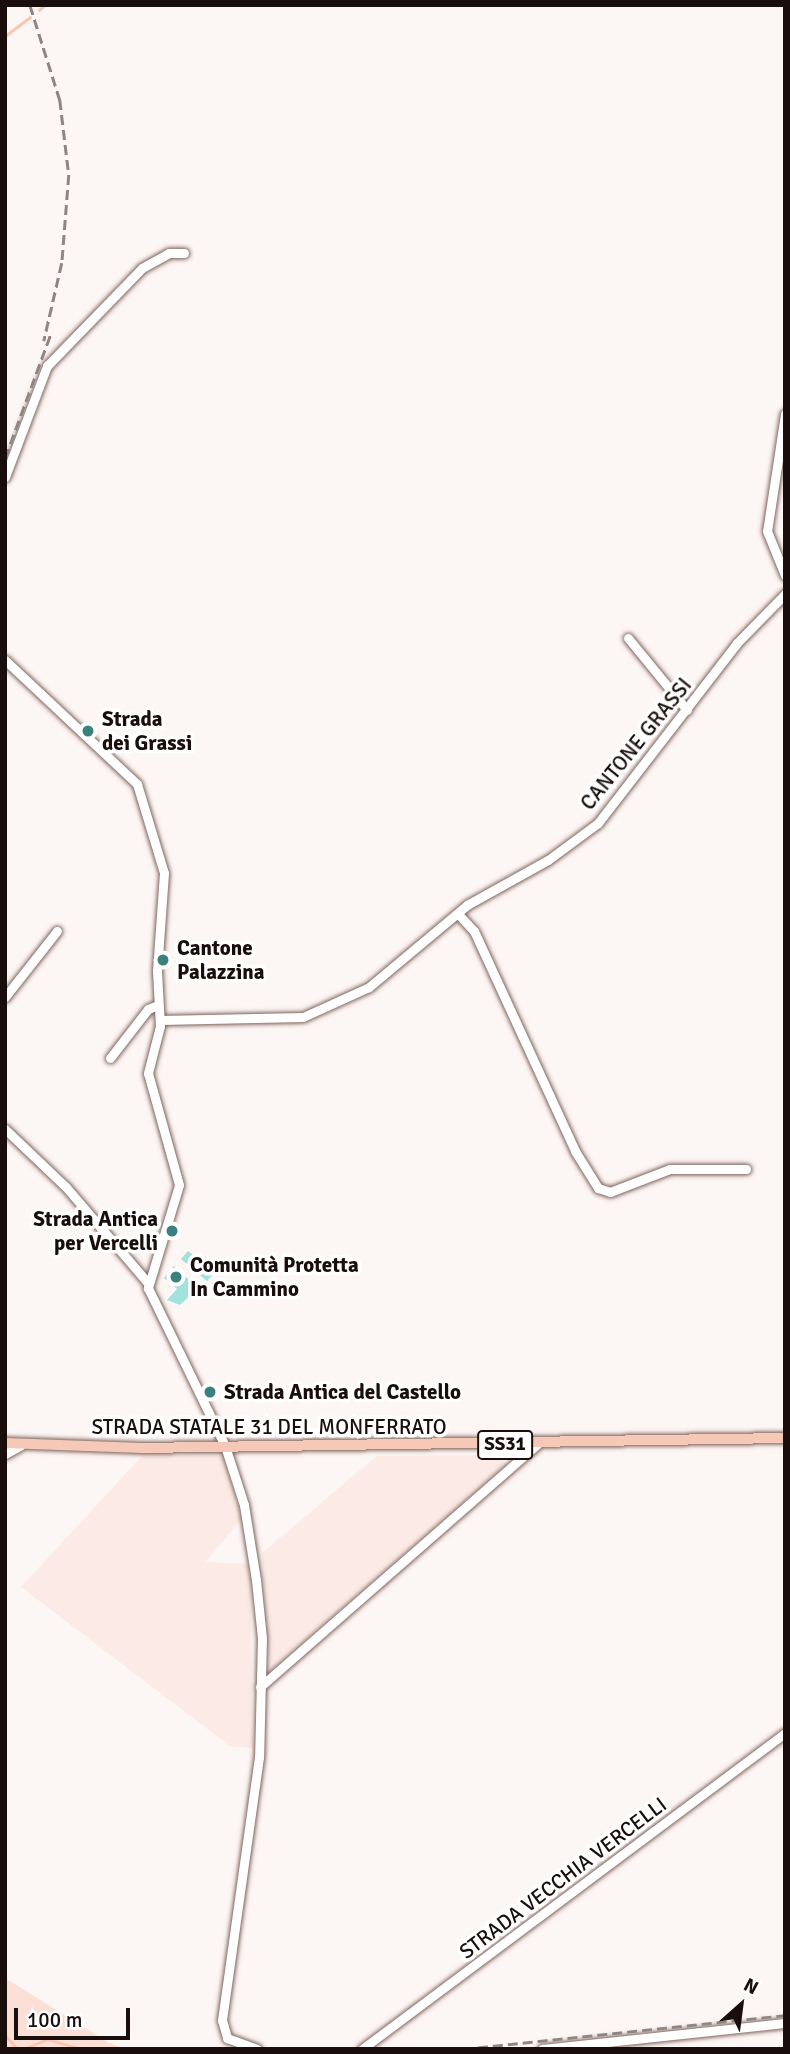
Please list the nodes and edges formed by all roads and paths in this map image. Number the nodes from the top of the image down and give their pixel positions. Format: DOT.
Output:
graph roads {
  1 [pos="184,253"];
  2 [pos="785,414"];
  3 [pos="5,477"];
  4 [pos="785,575"];
  5 [pos="784,595"];
  6 [pos="628,638"];
  7 [pos="5,660"];
  8 [pos="687,710"];
  9 [pos="459,915"];
  10 [pos="57,931"];
  11 [pos="5,997"];
  12 [pos="158,1005"];
  13 [pos="160,1020"];
  14 [pos="110,1058"];
  15 [pos="5,1129"];
  16 [pos="746,1169"];
  17 [pos="149,1283"];
  18 [pos="785,1438"];
  19 [pos="5,1443"];
  20 [pos="538,1444"];
  21 [pos="21,1445"];
  22 [pos="225,1446"];
  23 [pos="5,1454"];
  24 [pos="260,1687"];
  25 [pos="785,1733"];
  26 [pos="785,2023"];
  27 [pos="257,2049"];
  28 [pos="362,2049"];
  29 [pos="542,2049"];
  1 -- 3 [label="street"];
  2 -- 4 [label="street"];
  5 -- 8 [label="street, CANTONE GRASSI"];
  6 -- 8 [label="street"];
  7 -- 12 [label="street"];
  8 -- 9 [label="street, CANTONE GRASSI"];
  9 -- 13 [label="street, CANTONE GRASSI"];
  9 -- 16 [label="street"];
  10 -- 11 [label="street"];
  12 -- 13 [label="street"];
  12 -- 14 [label="street"];
  13 -- 17 [label="street"];
  15 -- 17 [label="street"];
  17 -- 22 [label="street"];
  18 -- 20 [label="main road, STRADA STATALE 31 DEL MONFERRATO / SS31"];
  19 -- 21 [label="main road, STRADA STATALE 31 DEL MONFERRATO / SS31"];
  20 -- 22 [label="main road, STRADA STATALE 31 DEL MONFERRATO / SS31"];
  20 -- 24 [label="street"];
  21 -- 22 [label="main road, STRADA STATALE 31 DEL MONFERRATO / SS31"];
  21 -- 23 [label="street"];
  22 -- 24 [label="street"];
  24 -- 27 [label="street"];
  25 -- 28 [label="street, STRADA VECCHIA VERCELLI"];
  26 -- 29 [label="street"];
}
